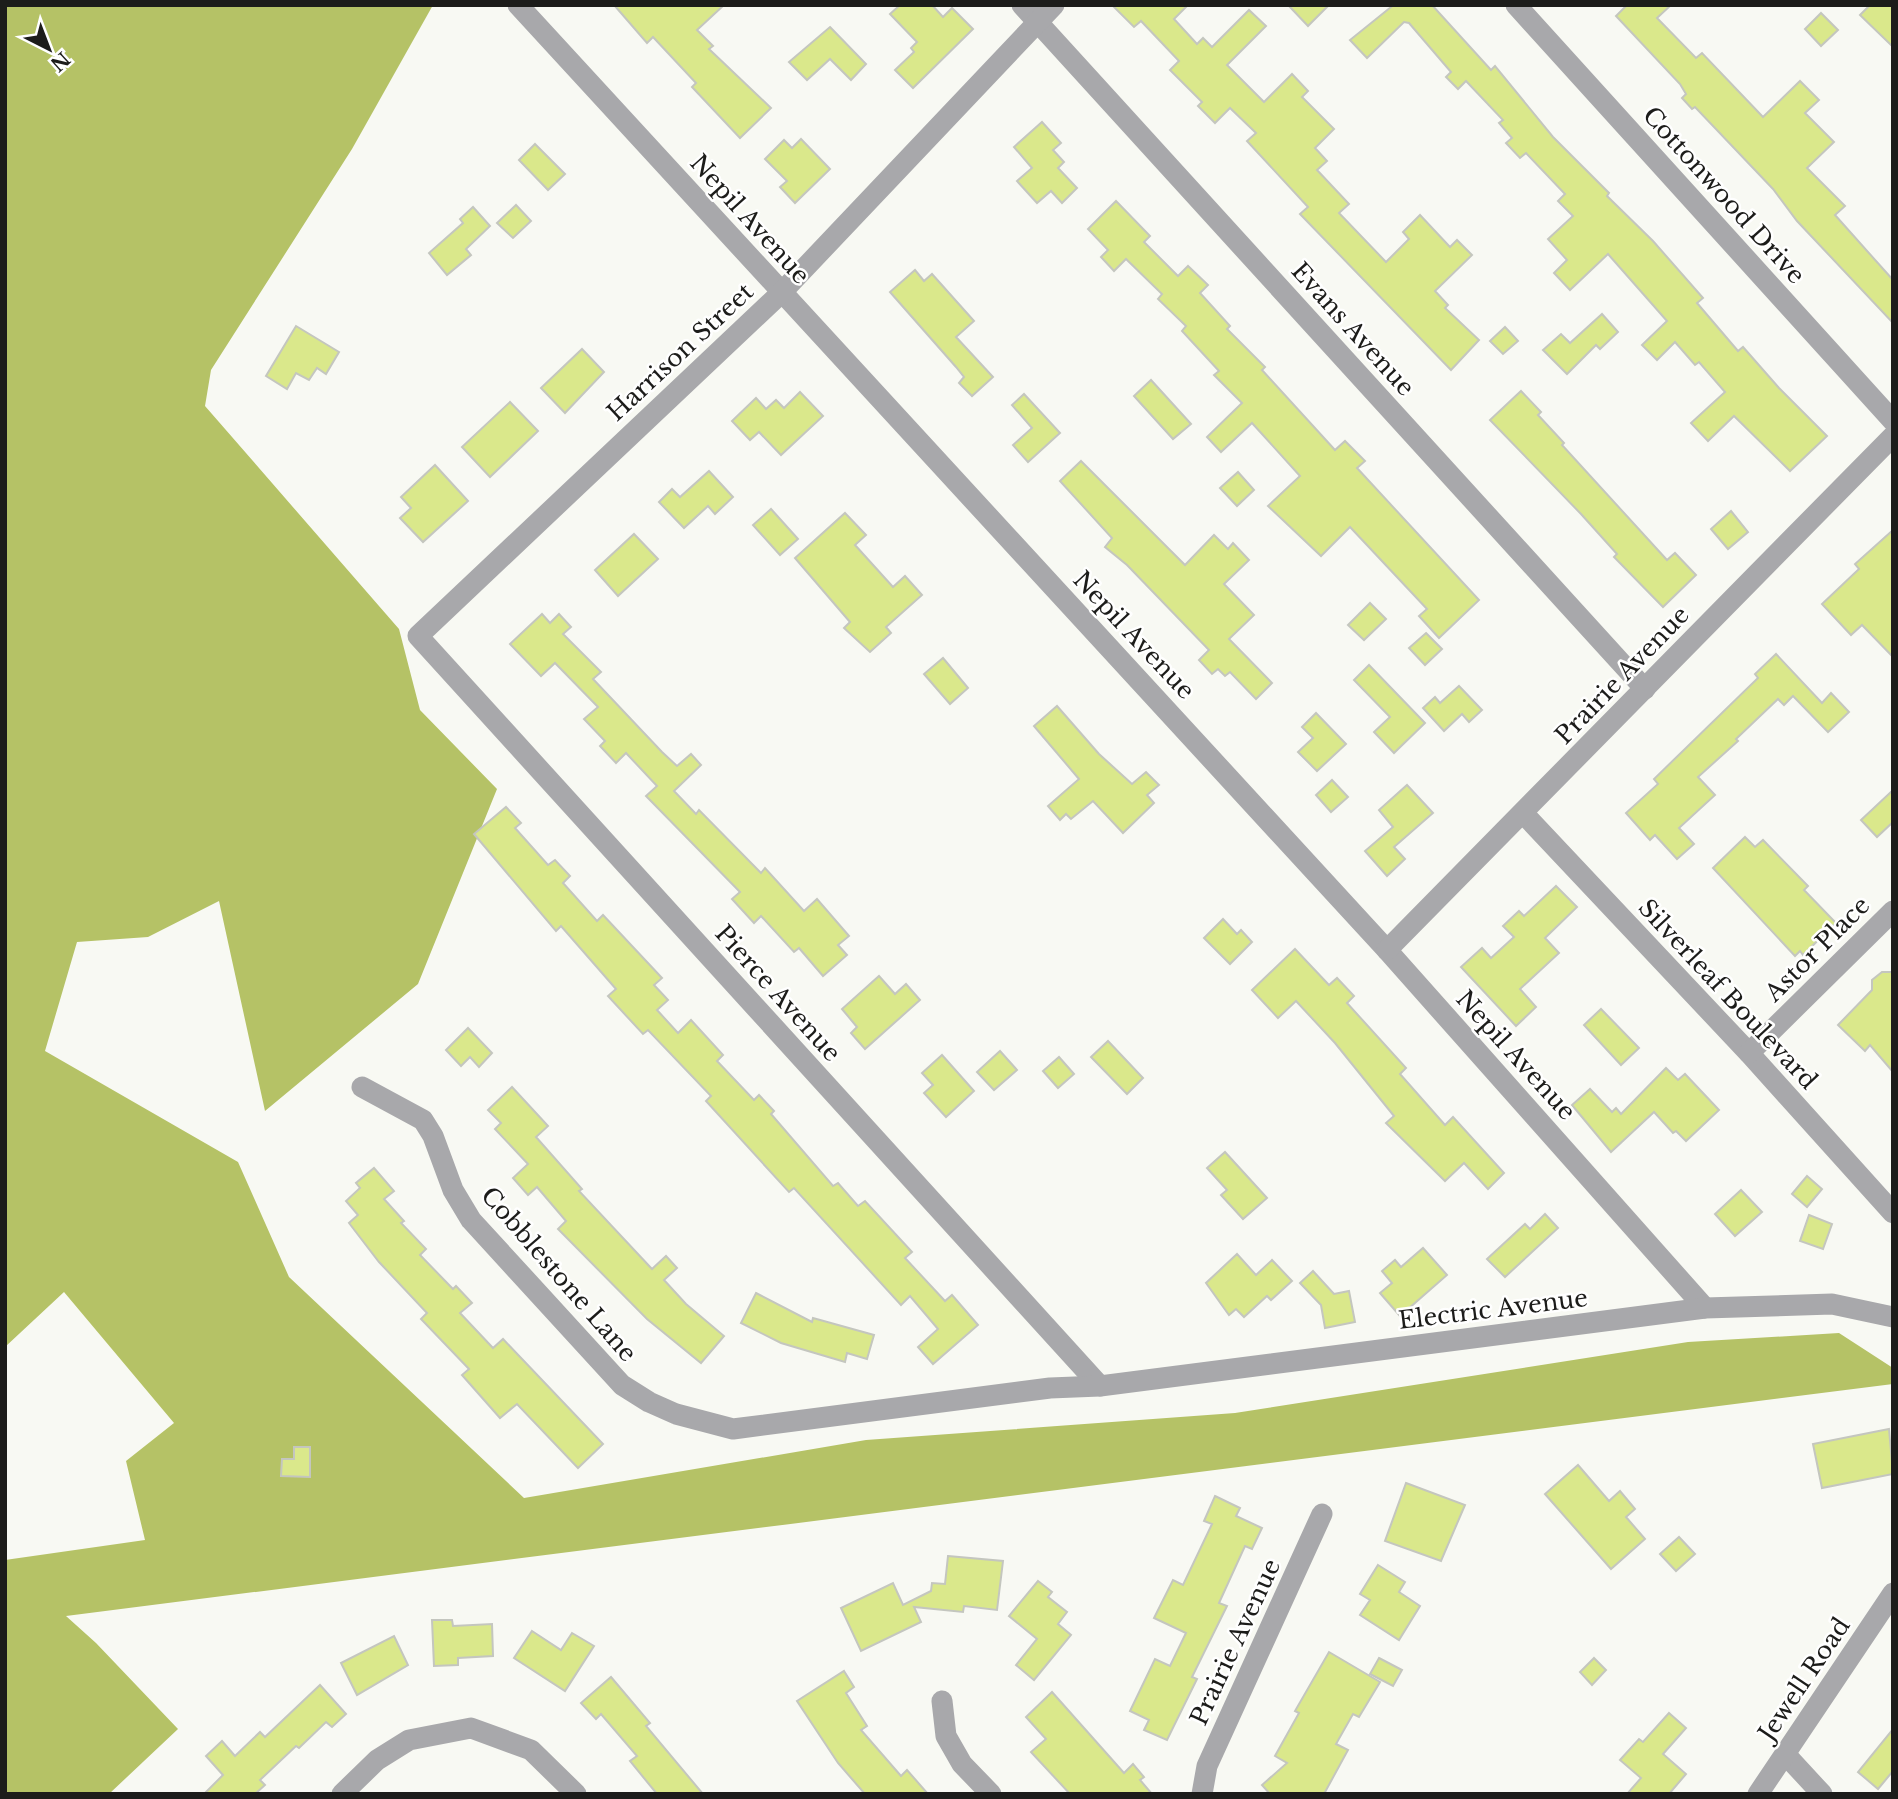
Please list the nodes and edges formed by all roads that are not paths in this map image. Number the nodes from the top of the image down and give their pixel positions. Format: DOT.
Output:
graph roads {
  1 [pos="518,5"];
  2 [pos="1022,5"];
  3 [pos="1054,5"];
  4 [pos="1516,5"];
  5 [pos="1038,22"];
  6 [pos="781,293"];
  7 [pos="1893,421"];
  8 [pos="1893,436"];
  9 [pos="418,636"];
  10 [pos="1645,689"];
  11 [pos="1523,813"];
  12 [pos="1893,911"];
  13 [pos="1387,950"];
  14 [pos="1749,1053"];
  15 [pos="362,1087"];
  16 [pos="1893,1213"];
  17 [pos="1705,1308"];
  18 [pos="1893,1317"];
  19 [pos="1100,1386"];
  20 [pos="1322,1514"];
  21 [pos="1893,1593"];
  22 [pos="943,1701"];
  23 [pos="1785,1754"];
  24 [pos="342,1794"];
  25 [pos="576,1794"];
  26 [pos="991,1794"];
  27 [pos="1202,1794"];
  28 [pos="1758,1794"];
  29 [pos="1822,1794"];
  1 -- 6 [label="street, Nepil Avenue"];
  2 -- 5 [label="street, Evans Avenue"];
  3 -- 5 [label="street, Harrison Street"];
  4 -- 7 [label="street, Cottonwood Drive"];
  5 -- 6 [label="street, Harrison Street"];
  5 -- 10 [label="street, Evans Avenue"];
  6 -- 9 [label="street, Harrison Street"];
  6 -- 13 [label="street, Nepil Avenue"];
  8 -- 10 [label="street, Prairie Avenue"];
  9 -- 19 [label="street, Pierce Avenue"];
  10 -- 11 [label="street, Prairie Avenue"];
  11 -- 13 [label="street, Prairie Avenue"];
  11 -- 14 [label="street, Silverleaf Boulevard"];
  12 -- 14 [label="street, Astor Place"];
  13 -- 17 [label="street, Nepil Avenue"];
  14 -- 16 [label="street, Silverleaf Boulevard"];
  15 -- 19 [label="street, Cobblestone Lane"];
  17 -- 18 [label="street, Electric Avenue"];
  17 -- 19 [label="street, Electric Avenue"];
  20 -- 27 [label="street, Prairie Avenue"];
  21 -- 23 [label="street, Jewell Road"];
  22 -- 26 [label="street"];
  23 -- 28 [label="street, Jewell Road"];
  23 -- 29 [label="street"];
  24 -- 25 [label="street"];
}
